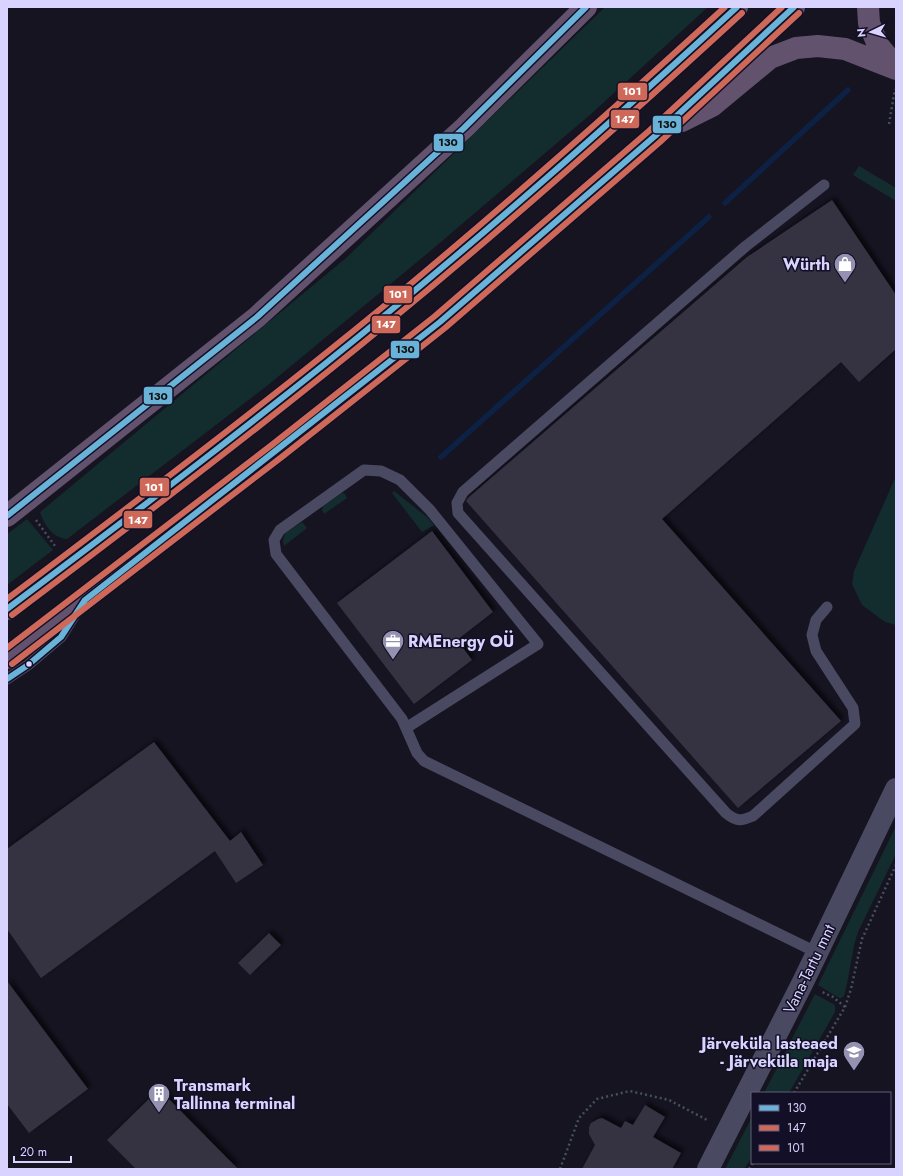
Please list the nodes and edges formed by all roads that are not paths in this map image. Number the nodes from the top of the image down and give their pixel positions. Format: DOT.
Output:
graph roads {
  1 [pos="586,7"];
  2 [pos="737,7"];
  3 [pos="794,7"];
  4 [pos="868,7"];
  5 [pos="896,68"];
  6 [pos="655,136"];
  7 [pos="824,185"];
  8 [pos="7,516"];
  9 [pos="84,600"];
  10 [pos="827,607"];
  11 [pos="7,609"];
  12 [pos="7,658"];
  13 [pos="7,679"];
  14 [pos="406,728"];
  15 [pos="896,789"];
  16 [pos="818,953"];
  17 [pos="708,1169"];
  1 -- 8 [label="highway"];
  2 -- 11 [label="highway"];
  3 -- 6 [label="highway"];
  4 -- 5 [label="highway"];
  5 -- 6 [label="highway"];
  6 -- 9 [label="highway"];
  7 -- 10 [label="lane"];
  9 -- 12 [label="highway"];
  9 -- 13 [label="lane"];
  14 -- 14 [label="lane"];
  14 -- 16 [label="lane"];
  15 -- 16 [label="street, Vana-Tartu mnt"];
  16 -- 17 [label="street, Vana-Tartu mnt"];
}
